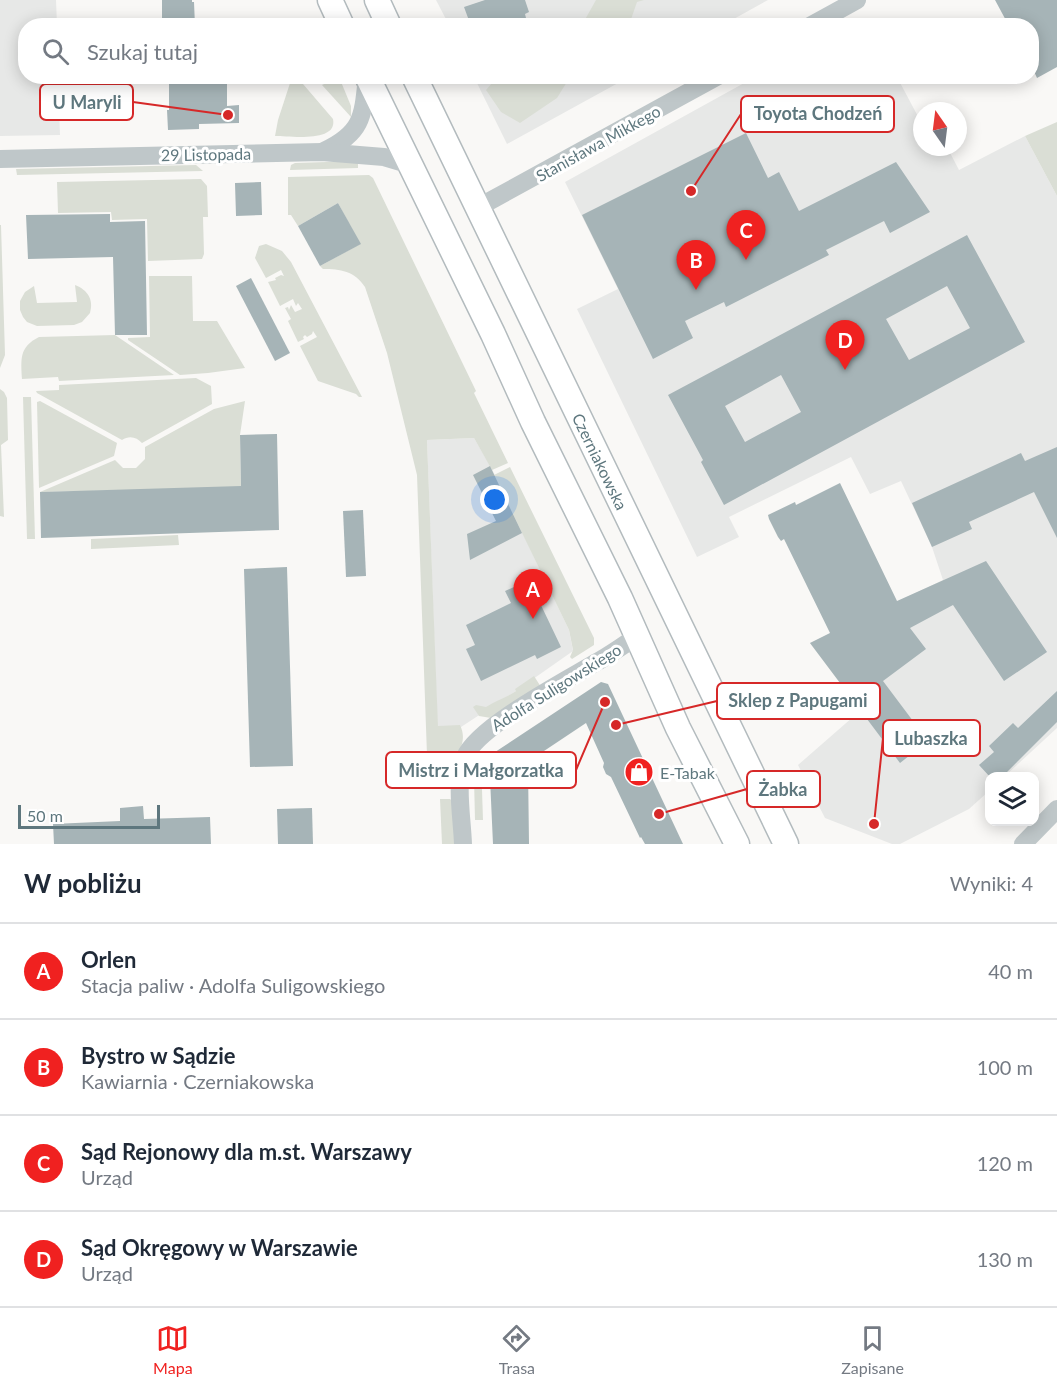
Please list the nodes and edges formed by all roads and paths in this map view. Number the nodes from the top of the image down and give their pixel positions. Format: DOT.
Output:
graph roads {
  1 [pos="330,0"];
  2 [pos="377,0"];
  3 [pos="857,0"];
  4 [pos="338,18"];
  5 [pos="385,18"];
  6 [pos="824,18"];
  7 [pos="366,84"];
  8 [pos="371,84"];
  9 [pos="418,84"];
  10 [pos="703,84"];
  11 [pos="322,152"];
  12 [pos="0,159"];
  13 [pos="411,165"];
  14 [pos="477,208"];
  15 [pos="638,636"];
  16 [pos="1057,809"];
  17 [pos="463,844"];
  18 [pos="737,844"];
  19 [pos="786,844"];
  20 [pos="1023,844"];
  1 -- 4 [label="main road"];
  2 -- 5 [label="main road"];
  3 -- 6 [label="street"];
  7 -- 11 [label="street"];
  8 -- 13 [label="main road"];
  9 -- 14 [label="main road, Czerniakowska"];
  10 -- 14 [label="street, Stanisława Mikkego"];
  11 -- 12 [label="street, 29 Listopada"];
  11 -- 13 [label="street, 29 Listopada"];
  13 -- 15 [label="main road"];
  14 -- 19 [label="main road, Czerniakowska"];
  15 -- 17 [label="street, Adolfa Suligowskiego"];
  15 -- 18 [label="main road"];
  16 -- 20 [label="street"];
}
